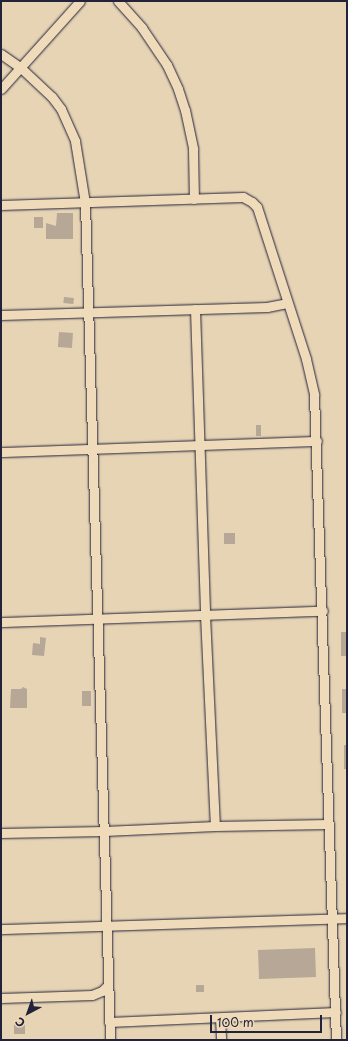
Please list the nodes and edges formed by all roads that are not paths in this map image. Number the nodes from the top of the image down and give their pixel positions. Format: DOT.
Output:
graph roads {
  1 [pos="80,1"];
  2 [pos="118,1"];
  3 [pos="1,54"];
  4 [pos="21,68"];
  5 [pos="1,89"];
  6 [pos="194,199"];
  7 [pos="85,203"];
  8 [pos="1,205"];
  9 [pos="287,303"];
  10 [pos="195,309"];
  11 [pos="88,312"];
  12 [pos="1,315"];
  13 [pos="317,441"];
  14 [pos="201,446"];
  15 [pos="92,448"];
  16 [pos="1,452"];
  17 [pos="323,611"];
  18 [pos="205,615"];
  19 [pos="98,619"];
  20 [pos="1,622"];
  21 [pos="328,824"];
  22 [pos="215,826"];
  23 [pos="104,832"];
  24 [pos="1,833"];
  25 [pos="347,918"];
  26 [pos="332,919"];
  27 [pos="107,924"];
  28 [pos="1,929"];
  29 [pos="108,985"];
  30 [pos="4,998"];
  31 [pos="1,1006"];
  32 [pos="336,1012"];
  33 [pos="220,1018"];
  34 [pos="110,1022"];
  35 [pos="110,1040"];
  36 [pos="221,1040"];
  37 [pos="336,1040"];
  1 -- 4 [label="street"];
  2 -- 6 [label="street"];
  3 -- 4 [label="street"];
  4 -- 5 [label="street"];
  4 -- 7 [label="street"];
  6 -- 7 [label="street"];
  6 -- 9 [label="street"];
  7 -- 8 [label="street"];
  7 -- 11 [label="street"];
  9 -- 10 [label="street"];
  9 -- 13 [label="street"];
  10 -- 11 [label="street"];
  10 -- 14 [label="street"];
  11 -- 12 [label="street"];
  11 -- 15 [label="street"];
  13 -- 14 [label="street"];
  13 -- 17 [label="street"];
  14 -- 15 [label="street"];
  14 -- 18 [label="street"];
  15 -- 16 [label="street"];
  15 -- 19 [label="street"];
  17 -- 18 [label="street"];
  17 -- 21 [label="street"];
  18 -- 19 [label="street"];
  18 -- 22 [label="street"];
  19 -- 20 [label="street"];
  19 -- 23 [label="street"];
  21 -- 22 [label="street"];
  21 -- 26 [label="street"];
  22 -- 23 [label="street"];
  23 -- 24 [label="street"];
  23 -- 27 [label="street"];
  25 -- 26 [label="street"];
  26 -- 27 [label="street"];
  26 -- 32 [label="street"];
  27 -- 28 [label="street"];
  27 -- 29 [label="street"];
  29 -- 30 [label="street"];
  29 -- 34 [label="street"];
  30 -- 31 [label="street"];
  32 -- 33 [label="street"];
  32 -- 37 [label="street"];
  33 -- 34 [label="street"];
  33 -- 36 [label="street"];
  34 -- 35 [label="street"];
}
